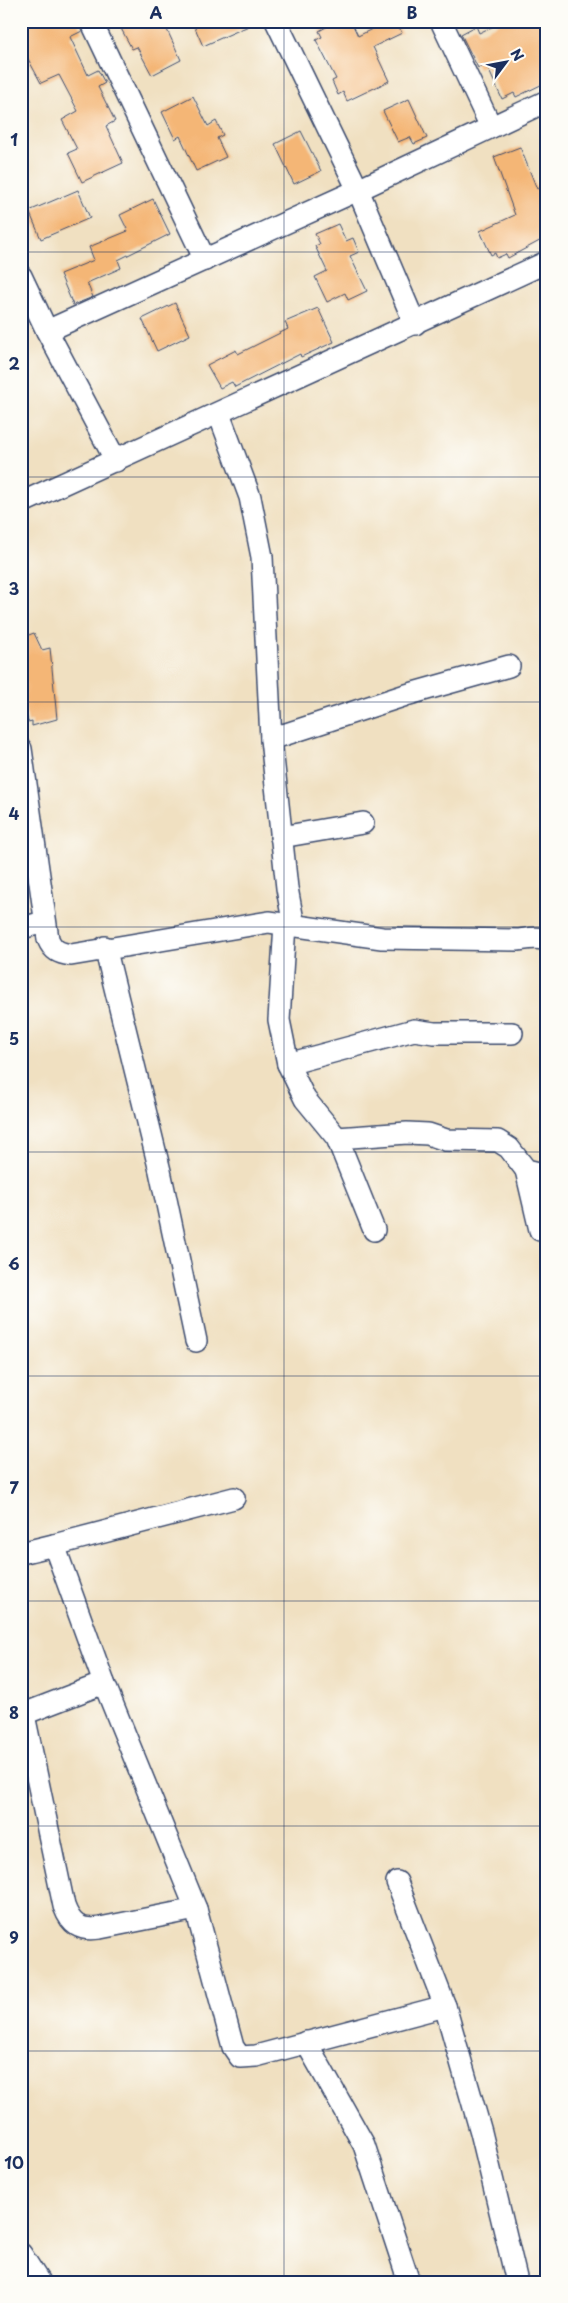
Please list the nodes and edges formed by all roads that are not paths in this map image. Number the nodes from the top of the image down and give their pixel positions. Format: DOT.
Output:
graph roads {
  1 [pos="91,21"];
  2 [pos="276,21"];
  3 [pos="441,21"];
  4 [pos="547,101"];
  5 [pos="491,127"];
  6 [pos="358,190"];
  7 [pos="205,260"];
  8 [pos="547,262"];
  9 [pos="21,276"];
  10 [pos="415,324"];
  11 [pos="47,331"];
  12 [pos="219,414"];
  13 [pos="116,461"];
  14 [pos="21,503"];
  15 [pos="509,666"];
  16 [pos="271,739"];
  17 [pos="21,749"];
  18 [pos="363,823"];
  19 [pos="281,837"];
  20 [pos="45,922"];
  21 [pos="290,925"];
  22 [pos="21,928"];
  23 [pos="547,942"];
  24 [pos="105,948"];
  25 [pos="512,1033"];
  26 [pos="288,1064"];
  27 [pos="337,1138"];
  28 [pos="526,1170"];
  29 [pos="547,1175"];
  30 [pos="374,1230"];
  31 [pos="540,1230"];
  32 [pos="196,1341"];
  33 [pos="234,1498"];
  34 [pos="54,1545"];
  35 [pos="21,1553"];
  36 [pos="104,1683"];
  37 [pos="23,1715"];
  38 [pos="397,1882"];
  39 [pos="196,1909"];
  40 [pos="445,2006"];
  41 [pos="306,2042"];
  42 [pos="21,2254"];
  43 [pos="39,2282"];
  44 [pos="409,2282"];
  45 [pos="517,2282"];
  1 -- 7 [label="street"];
  2 -- 6 [label="street"];
  3 -- 5 [label="street"];
  4 -- 5 [label="street"];
  5 -- 6 [label="street"];
  6 -- 7 [label="street"];
  6 -- 10 [label="street"];
  7 -- 11 [label="street"];
  8 -- 10 [label="street"];
  9 -- 11 [label="street"];
  10 -- 12 [label="street"];
  11 -- 13 [label="street"];
  12 -- 13 [label="street"];
  12 -- 16 [label="street"];
  13 -- 14 [label="street"];
  15 -- 16 [label="street"];
  16 -- 19 [label="street"];
  17 -- 20 [label="street"];
  18 -- 19 [label="street"];
  19 -- 21 [label="street"];
  20 -- 22 [label="street"];
  20 -- 24 [label="street"];
  21 -- 23 [label="street"];
  21 -- 24 [label="street"];
  21 -- 26 [label="street"];
  24 -- 32 [label="street"];
  25 -- 26 [label="street"];
  26 -- 27 [label="street"];
  27 -- 28 [label="street"];
  27 -- 30 [label="street"];
  28 -- 29 [label="street"];
  28 -- 31 [label="street"];
  33 -- 34 [label="street"];
  34 -- 35 [label="street"];
  34 -- 36 [label="street"];
  36 -- 37 [label="street"];
  36 -- 39 [label="street"];
  37 -- 39 [label="street"];
  38 -- 40 [label="street"];
  39 -- 41 [label="street"];
  40 -- 41 [label="street"];
  40 -- 45 [label="street"];
  41 -- 44 [label="street"];
  42 -- 43 [label="street"];
}
